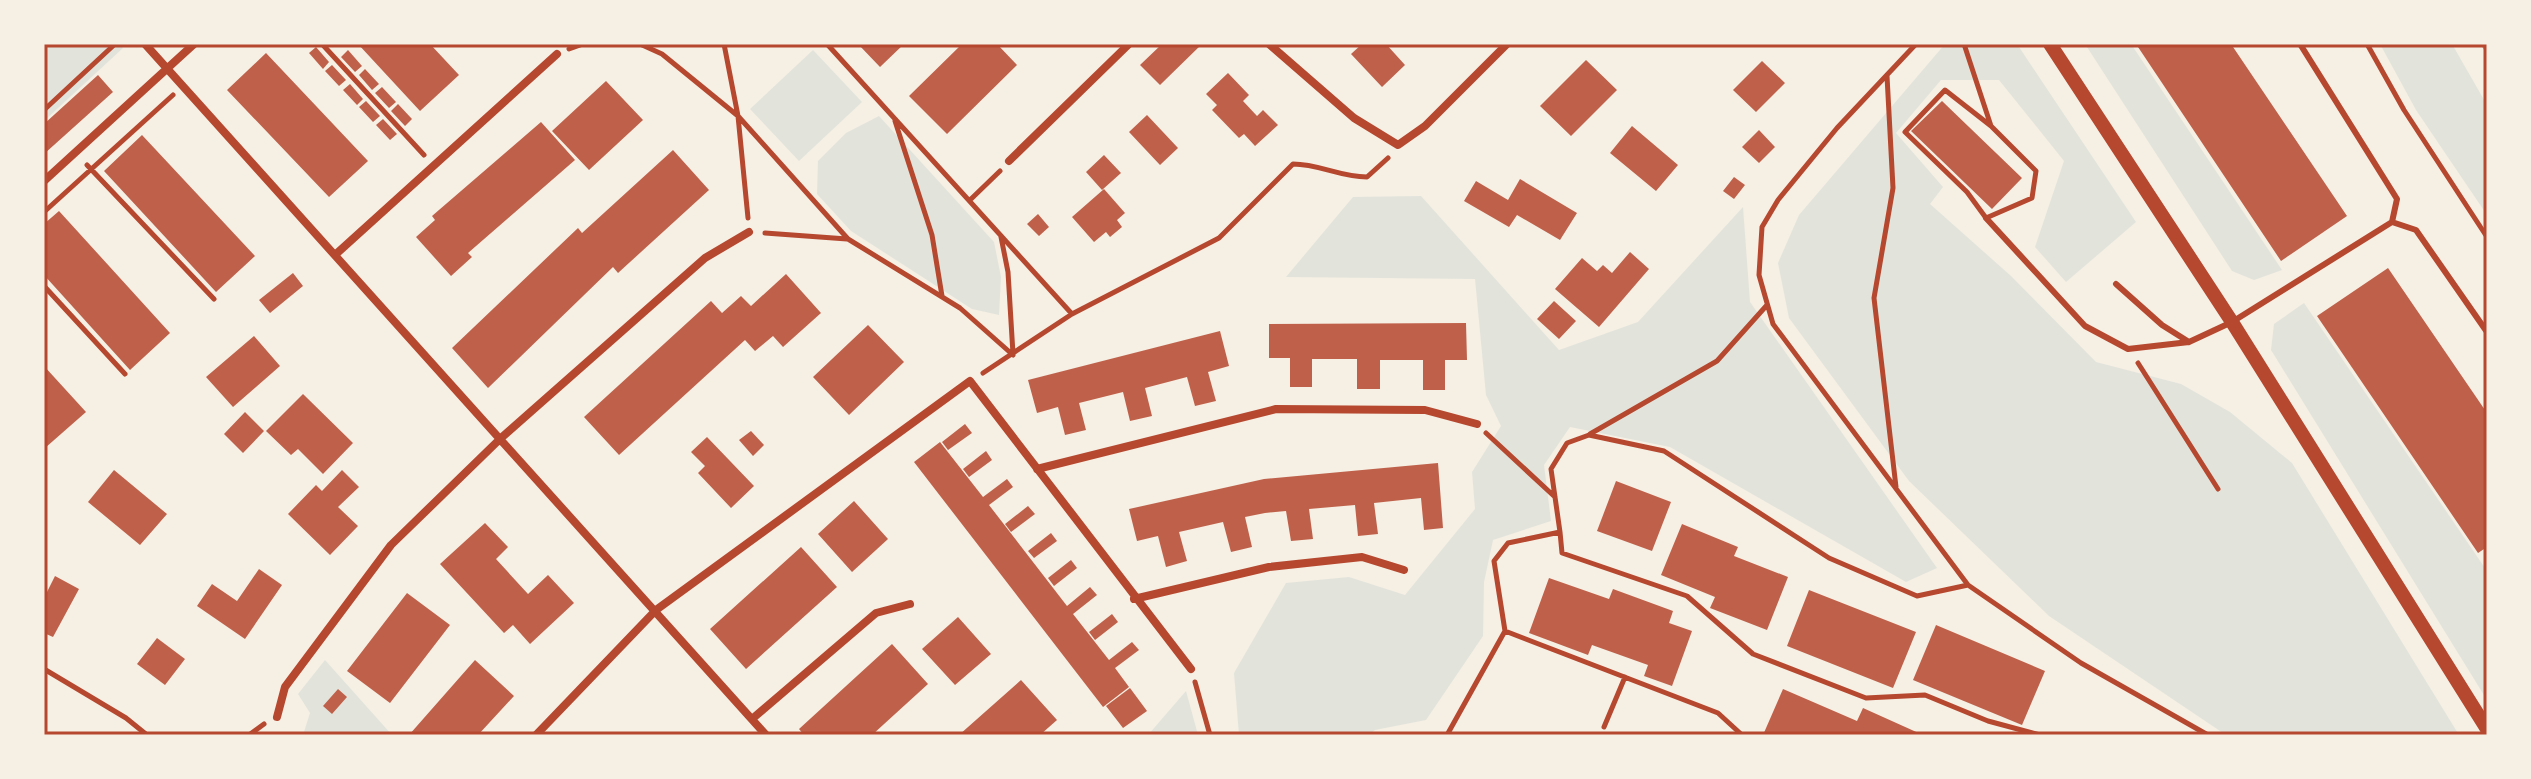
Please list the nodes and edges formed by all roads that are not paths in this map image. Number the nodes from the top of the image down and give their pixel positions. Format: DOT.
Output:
graph roads {
  1 [pos="145,44"];
  2 [pos="194,44"];
  3 [pos="1129,44"];
  4 [pos="1269,44"];
  5 [pos="1507,44"];
  6 [pos="2050,44"];
  7 [pos="2300,44"];
  8 [pos="557,54"];
  9 [pos="167,68"];
  10 [pos="1009,161"];
  11 [pos="44,181"];
  12 [pos="1986,218"];
  13 [pos="2392,222"];
  14 [pos="749,232"];
  15 [pos="335,255"];
  16 [pos="2116,284"];
  17 [pos="2232,322"];
  18 [pos="2487,332"];
  19 [pos="2189,342"];
  20 [pos="1477,424"];
  21 [pos="501,438"];
  22 [pos="1037,469"];
  23 [pos="1404,570"];
  24 [pos="1134,599"];
  25 [pos="910,604"];
  26 [pos="656,610"];
  27 [pos="1191,669"];
  28 [pos="277,717"];
  29 [pos="752,719"];
  30 [pos="2487,729"];
  31 [pos="536,735"];
  32 [pos="766,735"];
  1 -- 9 [label="street"];
  2 -- 9 [label="street"];
  3 -- 10 [label="street"];
  4 -- 5 [label="street"];
  6 -- 17 [label="street"];
  7 -- 13 [label="lane"];
  8 -- 15 [label="street"];
  9 -- 11 [label="street"];
  9 -- 15 [label="street"];
  12 -- 19 [label="lane"];
  13 -- 17 [label="lane"];
  13 -- 18 [label="lane"];
  14 -- 21 [label="street"];
  15 -- 21 [label="street"];
  16 -- 19 [label="lane"];
  17 -- 19 [label="lane"];
  17 -- 30 [label="street"];
  20 -- 22 [label="street"];
  21 -- 26 [label="street"];
  21 -- 28 [label="street"];
  22 -- 24 [label="street"];
  22 -- 26 [label="street"];
  23 -- 24 [label="street"];
  24 -- 27 [label="street"];
  25 -- 29 [label="street"];
  26 -- 29 [label="street"];
  26 -- 31 [label="street"];
  29 -- 32 [label="street"];
}
